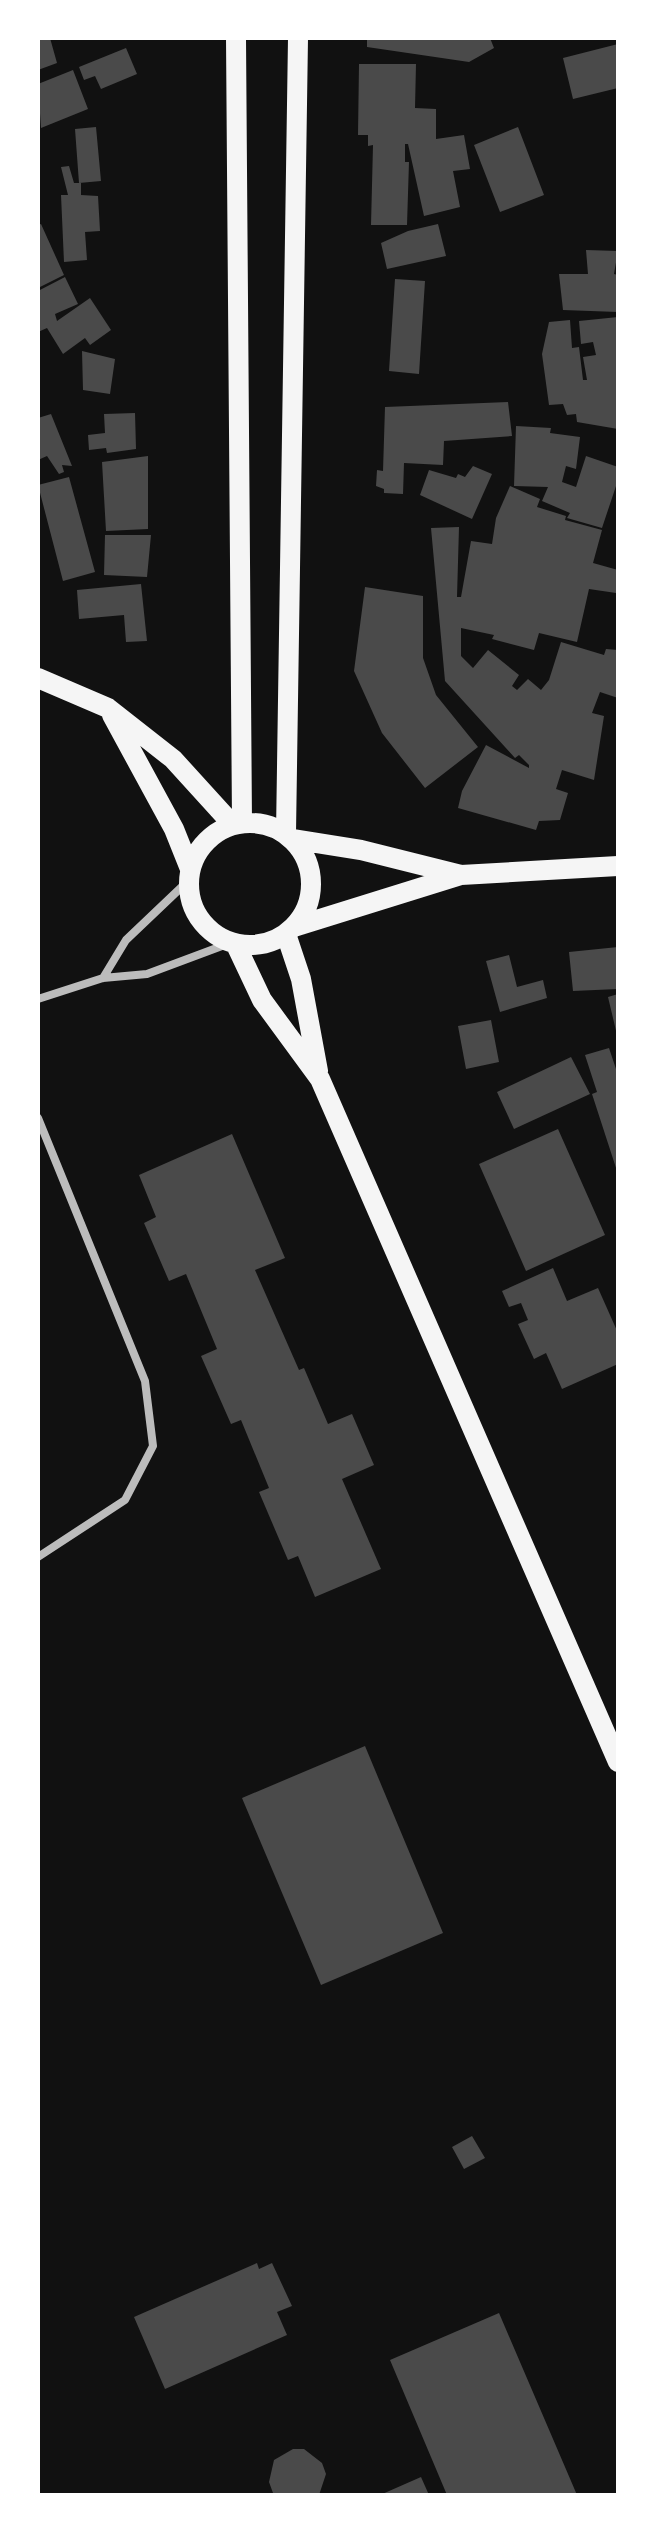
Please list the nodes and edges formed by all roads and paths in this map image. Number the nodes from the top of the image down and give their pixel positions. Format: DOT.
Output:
graph roads {
  1 [pos="236,38"];
  2 [pos="298,38"];
  3 [pos="38,678"];
  4 [pos="108,708"];
  5 [pos="237,824"];
  6 [pos="289,836"];
  7 [pos="618,866"];
  8 [pos="189,875"];
  9 [pos="461,875"];
  10 [pos="290,931"];
  11 [pos="233,944"];
  12 [pos="103,978"];
  13 [pos="38,999"];
  14 [pos="320,1079"];
  15 [pos="38,1118"];
  16 [pos="38,1557"];
  17 [pos="618,1762"];
  1 -- 5 [label="main road"];
  2 -- 6 [label="main road"];
  3 -- 4 [label="main road"];
  4 -- 5 [label="main road"];
  4 -- 8 [label="main road"];
  5 -- 6 [label="main road"];
  5 -- 8 [label="main road"];
  6 -- 9 [label="main road"];
  6 -- 10 [label="main road"];
  7 -- 9 [label="main road"];
  8 -- 11 [label="main road"];
  8 -- 12 [label="street"];
  9 -- 10 [label="main road"];
  10 -- 11 [label="main road"];
  10 -- 14 [label="main road"];
  11 -- 12 [label="street"];
  11 -- 14 [label="main road"];
  12 -- 13 [label="street"];
  14 -- 17 [label="main road"];
  15 -- 16 [label="street"];
}
